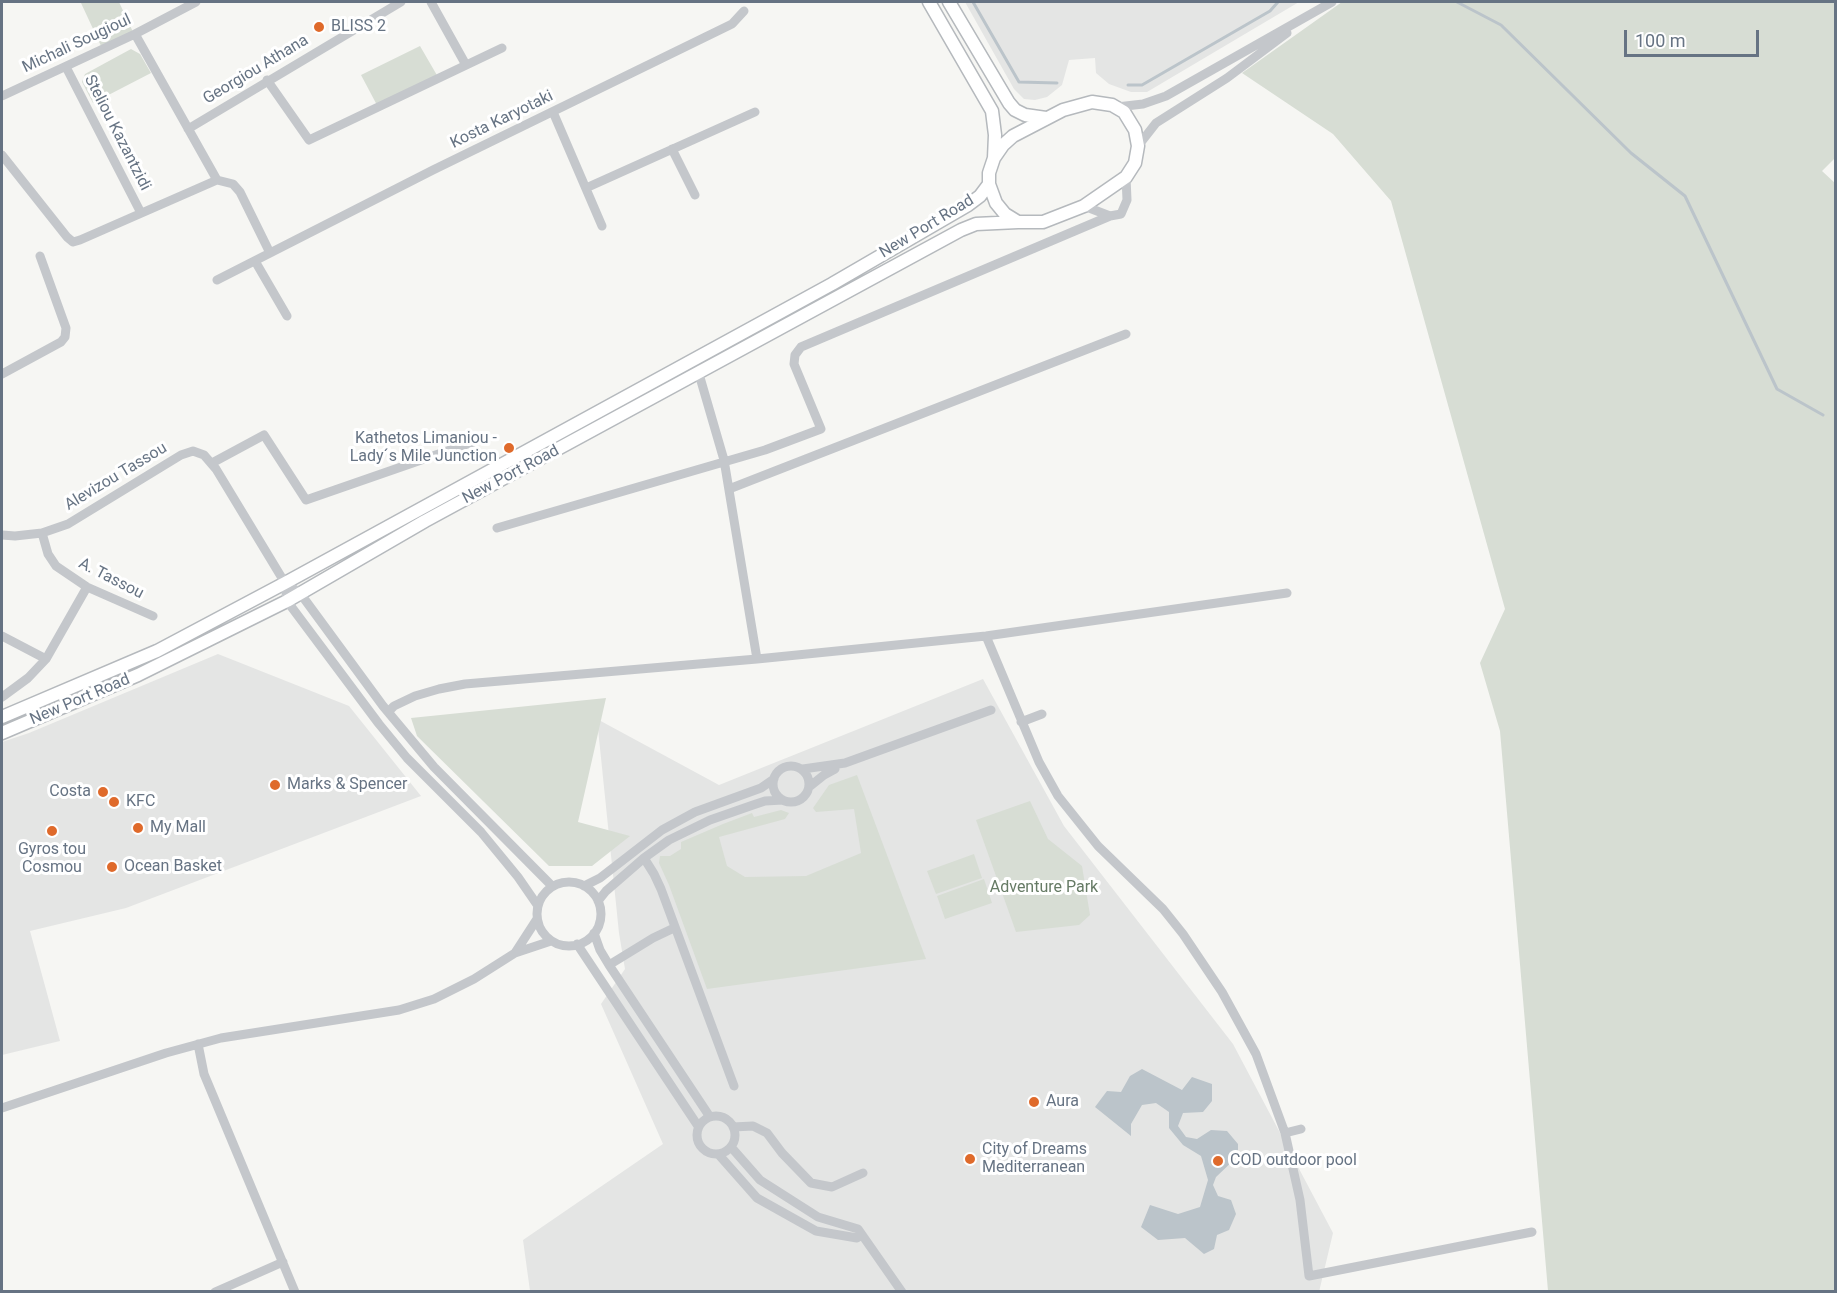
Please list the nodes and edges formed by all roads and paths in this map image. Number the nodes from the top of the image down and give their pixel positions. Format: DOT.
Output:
graph roads {
  1 [pos="196,2"];
  2 [pos="401,2"];
  3 [pos="432,2"];
  4 [pos="737,2"];
  5 [pos="929,2"];
  6 [pos="949,2"];
  7 [pos="1332,2"];
  8 [pos="744,6"];
  9 [pos="1308,16"];
  10 [pos="135,34"];
  11 [pos="502,48"];
  12 [pos="466,65"];
  13 [pos="66,67"];
  14 [pos="267,80"];
  15 [pos="2,96"];
  16 [pos="1117,107"];
  17 [pos="554,112"];
  18 [pos="755,112"];
  19 [pos="1046,118"];
  20 [pos="188,129"];
  21 [pos="1138,146"];
  22 [pos="672,149"];
  23 [pos="2,155"];
  24 [pos="994,158"];
  25 [pos="1126,177"];
  26 [pos="217,180"];
  27 [pos="989,184"];
  28 [pos="586,188"];
  29 [pos="695,195"];
  30 [pos="1084,206"];
  31 [pos="141,213"];
  32 [pos="1110,216"];
  33 [pos="1018,222"];
  34 [pos="603,226"];
  35 [pos="270,253"];
  36 [pos="40,256"];
  37 [pos="255,261"];
  38 [pos="218,280"];
  39 [pos="286,316"];
  40 [pos="1126,334"];
  41 [pos="2,374"];
  42 [pos="699,374"];
  43 [pos="476,441"];
  44 [pos="724,460"];
  45 [pos="212,463"];
  46 [pos="729,489"];
  47 [pos="497,528"];
  48 [pos="42,533"];
  49 [pos="2,535"];
  50 [pos="285,583"];
  51 [pos="87,587"];
  52 [pos="300,593"];
  53 [pos="1287,593"];
  54 [pos="286,601"];
  55 [pos="153,616"];
  56 [pos="2,636"];
  57 [pos="986,636"];
  58 [pos="46,658"];
  59 [pos="757,659"];
  60 [pos="2,697"];
  61 [pos="991,710"];
  62 [pos="388,712"];
  63 [pos="1042,714"];
  64 [pos="2,717"];
  65 [pos="1021,722"];
  66 [pos="2,734"];
  67 [pos="845,763"];
  68 [pos="803,769"];
  69 [pos="774,779"];
  70 [pos="810,786"];
  71 [pos="783,800"];
  72 [pos="644,858"];
  73 [pos="552,886"];
  74 [pos="584,886"];
  75 [pos="598,901"];
  76 [pos="538,906"];
  77 [pos="537,919"];
  78 [pos="674,928"];
  79 [pos="594,933"];
  80 [pos="551,940"];
  81 [pos="577,944"];
  82 [pos="515,953"];
  83 [pos="609,965"];
  84 [pos="198,1044"];
  85 [pos="734,1086"];
  86 [pos="2,1108"];
  87 [pos="710,1116"];
  88 [pos="698,1126"];
  89 [pos="733,1126"];
  90 [pos="1301,1129"];
  91 [pos="1285,1133"];
  92 [pos="731,1147"];
  93 [pos="719,1155"];
  94 [pos="864,1173"];
  95 [pos="1532,1232"];
  96 [pos="862,1235"];
  97 [pos="283,1262"];
  98 [pos="215,1292"];
  99 [pos="295,1292"];
  100 [pos="902,1292"];
  1 -- 10 [label="street, Michali Sougioul"];
  2 -- 14 [label="street, Georgiou Athana"];
  3 -- 12 [label="street"];
  4 -- 8 [label="street"];
  5 -- 24 [label="main road"];
  6 -- 19 [label="main road"];
  7 -- 9 [label="street"];
  8 -- 17 [label="street, Kosta Karyotaki"];
  9 -- 16 [label="street"];
  9 -- 21 [label="street"];
  10 -- 13 [label="street, Michali Sougioul"];
  10 -- 20 [label="street"];
  11 -- 12 [label="street"];
  12 -- 14 [label="street"];
  13 -- 15 [label="street, Michali Sougioul"];
  13 -- 31 [label="street, Steliou Kazantzidi"];
  14 -- 20 [label="street, Georgiou Athana"];
  16 -- 19 [label="main road"];
  16 -- 21 [label="main road"];
  17 -- 28 [label="street"];
  17 -- 35 [label="street, Kosta Karyotaki"];
  18 -- 22 [label="street"];
  19 -- 24 [label="main road"];
  20 -- 26 [label="street"];
  21 -- 25 [label="main road"];
  22 -- 28 [label="street"];
  22 -- 29 [label="street"];
  23 -- 31 [label="street"];
  24 -- 27 [label="main road"];
  25 -- 30 [label="main road"];
  25 -- 32 [label="street"];
  26 -- 31 [label="street"];
  26 -- 35 [label="street"];
  27 -- 33 [label="main road"];
  27 -- 50 [label="main road, New Port Road"];
  28 -- 34 [label="street"];
  30 -- 32 [label="street"];
  30 -- 33 [label="main road"];
  32 -- 44 [label="street"];
  33 -- 42 [label="main road, New Port Road"];
  35 -- 37 [label="street, Kosta Karyotaki"];
  36 -- 41 [label="street"];
  37 -- 38 [label="street, Kosta Karyotaki"];
  37 -- 39 [label="street"];
  40 -- 46 [label="street"];
  42 -- 44 [label="street"];
  42 -- 52 [label="main road, New Port Road"];
  43 -- 45 [label="street"];
  44 -- 46 [label="street"];
  44 -- 47 [label="street"];
  45 -- 48 [label="street, Alevizou Tassou"];
  45 -- 50 [label="street"];
  46 -- 59 [label="street"];
  48 -- 49 [label="street, Alevizou Tassou"];
  48 -- 51 [label="street, A. Tassou"];
  50 -- 52 [label="street"];
  50 -- 54 [label="street"];
  50 -- 64 [label="main road, New Port Road"];
  51 -- 55 [label="street, A. Tassou"];
  51 -- 58 [label="street"];
  52 -- 54 [label="main road, New Port Road"];
  52 -- 62 [label="street"];
  53 -- 57 [label="street"];
  54 -- 66 [label="main road, New Port Road"];
  54 -- 76 [label="street"];
  56 -- 58 [label="street"];
  57 -- 59 [label="street"];
  57 -- 65 [label="street"];
  58 -- 60 [label="street"];
  59 -- 62 [label="street"];
  61 -- 67 [label="street"];
  62 -- 73 [label="street"];
  63 -- 65 [label="street"];
  65 -- 91 [label="street"];
  67 -- 68 [label="street"];
  67 -- 70 [label="street"];
  68 -- 69 [label="street"];
  68 -- 70 [label="street"];
  69 -- 71 [label="street"];
  69 -- 74 [label="street"];
  70 -- 71 [label="street"];
  71 -- 72 [label="street"];
  72 -- 75 [label="street"];
  72 -- 78 [label="street"];
  73 -- 74 [label="street"];
  73 -- 76 [label="street"];
  74 -- 75 [label="street"];
  75 -- 79 [label="street"];
  76 -- 77 [label="street"];
  77 -- 80 [label="street"];
  77 -- 82 [label="street"];
  78 -- 83 [label="street"];
  78 -- 85 [label="street"];
  79 -- 81 [label="street"];
  79 -- 83 [label="street"];
  80 -- 81 [label="street"];
  80 -- 82 [label="street"];
  81 -- 88 [label="street"];
  82 -- 84 [label="street"];
  83 -- 87 [label="street"];
  84 -- 86 [label="street"];
  84 -- 97 [label="street"];
  87 -- 88 [label="street"];
  87 -- 89 [label="street"];
  88 -- 93 [label="street"];
  89 -- 92 [label="street"];
  89 -- 94 [label="street"];
  90 -- 91 [label="street"];
  91 -- 95 [label="street"];
  92 -- 93 [label="street"];
  92 -- 96 [label="street"];
  93 -- 96 [label="street"];
  96 -- 100 [label="street"];
  97 -- 98 [label="street"];
  97 -- 99 [label="street"];
}
